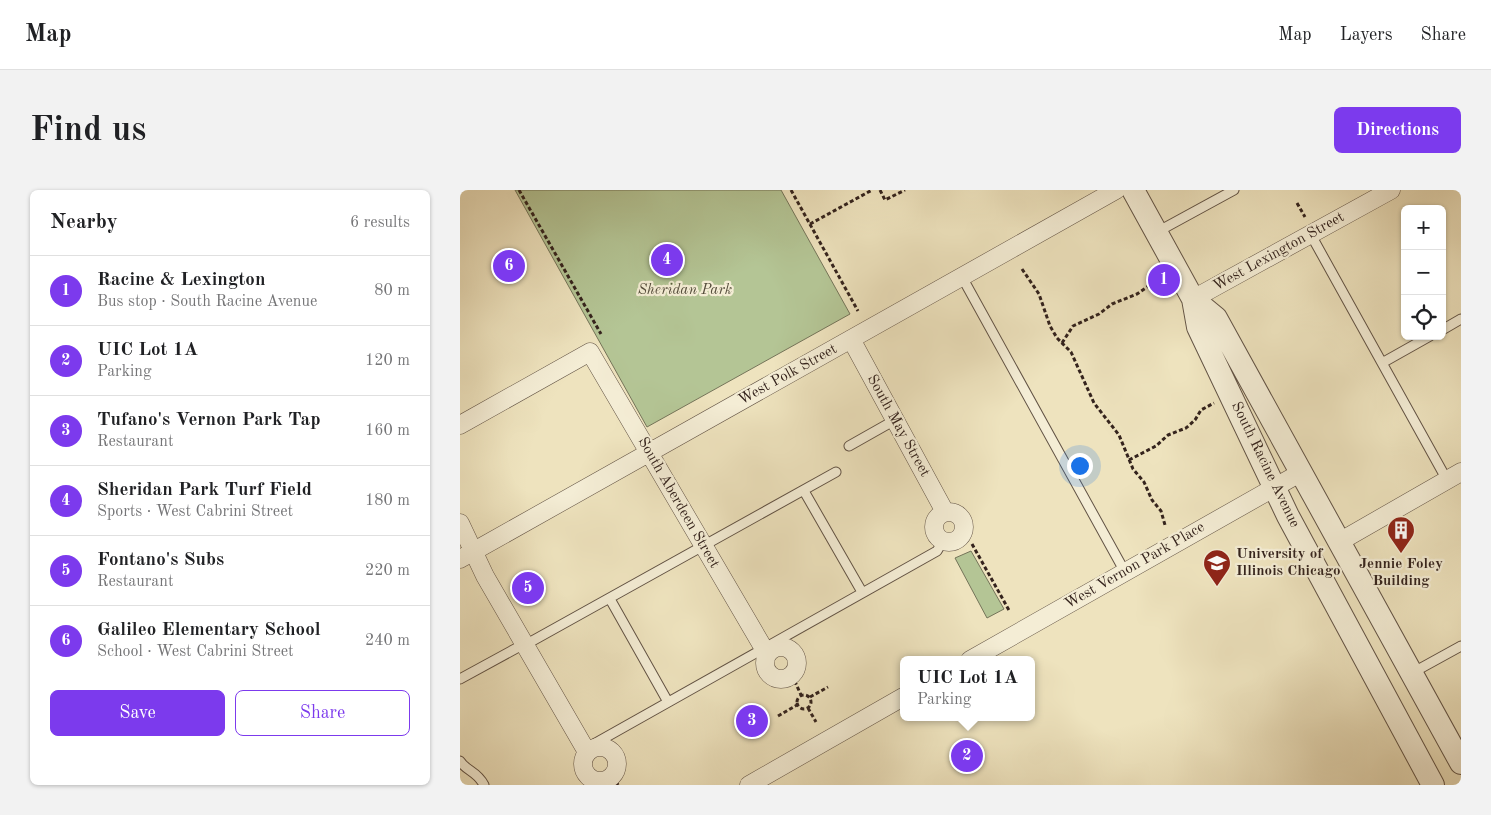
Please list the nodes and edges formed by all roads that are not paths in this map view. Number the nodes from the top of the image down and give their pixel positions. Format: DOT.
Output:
graph roads {
  1 [pos="1116,190"];
  2 [pos="1133,190"];
  3 [pos="1234,190"];
  4 [pos="1391,190"];
  5 [pos="1157,233"];
  6 [pos="1311,235"];
  7 [pos="962,277"];
  8 [pos="1193,299"];
  9 [pos="1461,319"];
  10 [pos="1446,328"];
  11 [pos="850,340"];
  12 [pos="1423,340"];
  13 [pos="1382,363"];
  14 [pos="895,420"];
  15 [pos="460,425"];
  16 [pos="849,446"];
  17 [pos="649,453"];
  18 [pos="836,472"];
  19 [pos="1300,473"];
  20 [pos="1456,479"];
  21 [pos="1274,487"];
  22 [pos="804,491"];
  23 [pos="945,512"];
  24 [pos="460,522"];
  25 [pos="943,541"];
  26 [pos="1339,542"];
  27 [pos="703,547"];
  28 [pos="467,555"];
  29 [pos="1125,572"];
  30 [pos="862,592"];
  31 [pos="610,599"];
  32 [pos="525,644"];
  33 [pos="1461,646"];
  34 [pos="765,651"];
  35 [pos="977,656"];
  36 [pos="1412,674"];
  37 [pos="460,679"];
  38 [pos="900,700"];
  39 [pos="668,702"];
  40 [pos="586,750"];
  41 [pos="460,761"];
  42 [pos="1461,763"];
  43 [pos="615,781"];
  44 [pos="484,785"];
  45 [pos="748,785"];
  46 [pos="1433,785"];
  1 -- 7 [label="street, West Polk Street"];
  2 -- 5 [label="street, South Racine Avenue"];
  3 -- 5 [label="lane"];
  4 -- 6 [label="street, West Lexington Street"];
  5 -- 8 [label="street, South Racine Avenue"];
  6 -- 8 [label="street, West Lexington Street"];
  6 -- 13 [label="lane"];
  7 -- 11 [label="street, West Polk Street"];
  7 -- 29 [label="lane"];
  8 -- 19 [label="street, South Racine Avenue"];
  8 -- 21 [label="street, South Racine Avenue"];
  9 -- 10 [label="lane"];
  11 -- 14 [label="street, South May Street"];
  11 -- 17 [label="street, West Polk Street"];
  12 -- 13 [label="lane"];
  13 -- 20 [label="lane"];
  14 -- 16 [label="lane"];
  14 -- 23 [label="street, South May Street"];
  15 -- 17 [label="street, South Aberdeen Street"];
  17 -- 27 [label="street, South Aberdeen Street"];
  17 -- 28 [label="street, West Polk Street"];
  18 -- 22 [label="lane"];
  19 -- 21 [label="street, West Vernon Park Place"];
  19 -- 26 [label="street, South Racine Avenue"];
  20 -- 26 [label="street"];
  21 -- 29 [label="street, West Vernon Park Place"];
  21 -- 46 [label="street, South Racine Avenue"];
  22 -- 27 [label="lane"];
  22 -- 30 [label="lane"];
  23 -- 25 [label="street"];
  23 -- 25 [label="street, South May Street"];
  24 -- 28 [label="street"];
  25 -- 30 [label="lane"];
  26 -- 36 [label="street, South Racine Avenue"];
  27 -- 31 [label="lane"];
  27 -- 34 [label="street, South Aberdeen Street"];
  28 -- 32 [label="street"];
  29 -- 35 [label="street, West Vernon Park Place"];
  30 -- 34 [label="lane"];
  31 -- 32 [label="lane"];
  31 -- 39 [label="lane"];
  32 -- 37 [label="lane"];
  32 -- 40 [label="street"];
  33 -- 36 [label="lane"];
  34 -- 34 [label="street, South Aberdeen Street"];
  34 -- 39 [label="lane"];
  36 -- 42 [label="street, South Racine Avenue"];
  38 -- 45 [label="street"];
  39 -- 40 [label="lane"];
  40 -- 43 [label="street"];
  40 -- 43 [label="street"];
  41 -- 44 [label="lane"];
}
